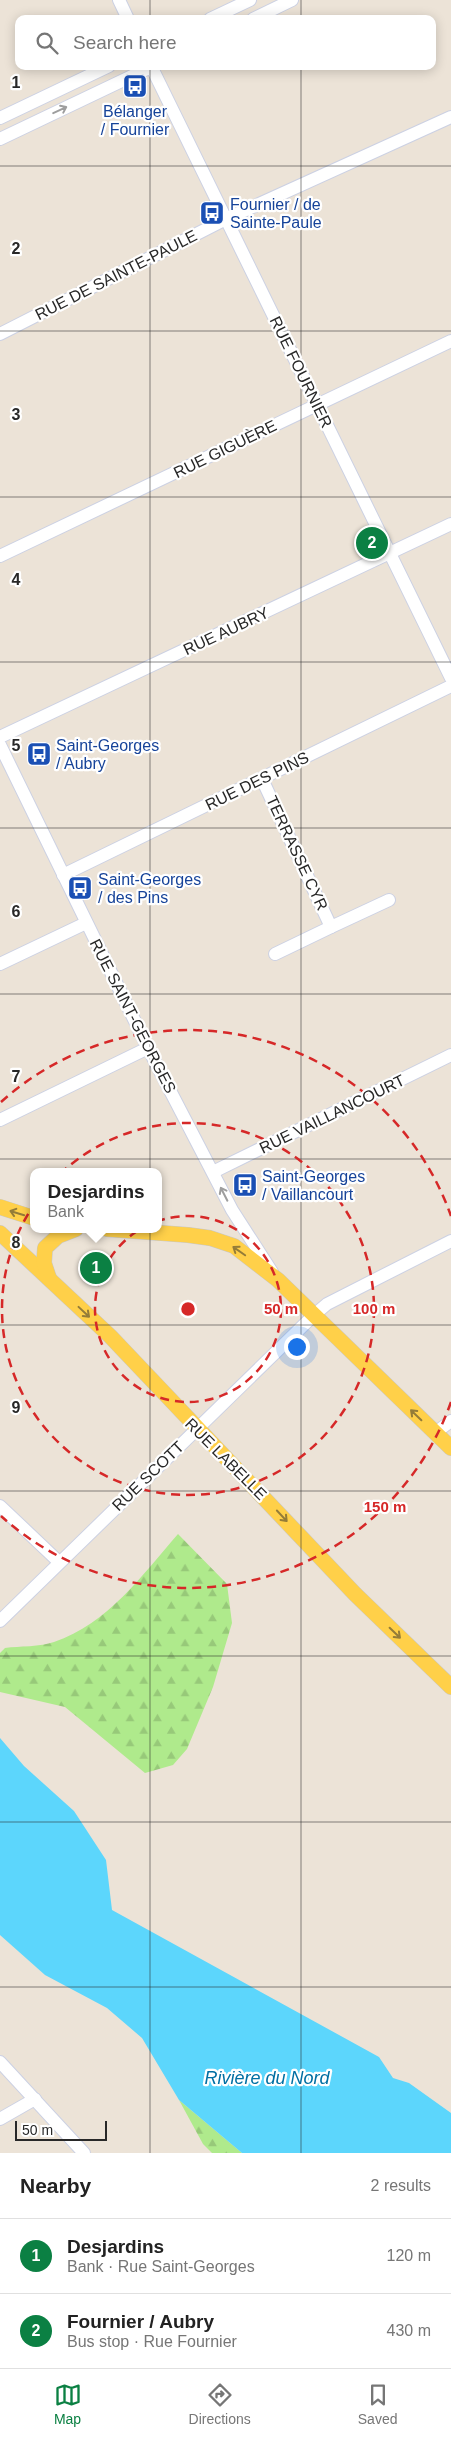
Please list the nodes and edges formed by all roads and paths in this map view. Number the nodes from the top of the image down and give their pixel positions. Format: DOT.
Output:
graph roads {
  1 [pos="119,0"];
  2 [pos="250,0"];
  3 [pos="289,1"];
  4 [pos="126,15"];
  5 [pos="218,15"];
  6 [pos="261,15"];
  7 [pos="101,70"];
  8 [pos="144,70"];
  9 [pos="154,70"];
  10 [pos="26,106"];
  11 [pos="451,117"];
  12 [pos="0,118"];
  13 [pos="34,122"];
  14 [pos="0,139"];
  15 [pos="226,220"];
  16 [pos="0,334"];
  17 [pos="451,341"];
  18 [pos="317,405"];
  19 [pos="451,524"];
  20 [pos="390,553"];
  21 [pos="0,556"];
  22 [pos="451,678"];
  23 [pos="451,686"];
  24 [pos="0,737"];
  25 [pos="0,745"];
  26 [pos="262,779"];
  27 [pos="63,875"];
  28 [pos="388,900"];
  29 [pos="86,923"];
  30 [pos="331,926"];
  31 [pos="275,954"];
  32 [pos="0,964"];
  33 [pos="148,1048"];
  34 [pos="451,1055"];
  35 [pos="0,1120"];
  36 [pos="213,1172"];
  37 [pos="0,1207"];
  38 [pos="30,1217"];
  39 [pos="0,1233"];
  40 [pos="66,1233"];
  41 [pos="153,1233"];
  42 [pos="451,1241"];
  43 [pos="49,1278"];
  44 [pos="278,1280"];
  45 [pos="314,1315"];
  46 [pos="451,1421"];
  47 [pos="196,1429"];
  48 [pos="435,1433"];
  49 [pos="451,1448"];
  50 [pos="0,1506"];
  51 [pos="59,1562"];
  52 [pos="0,1621"];
  53 [pos="451,1687"];
  54 [pos="0,2062"];
  55 [pos="35,2099"];
  56 [pos="0,2119"];
  57 [pos="84,2153"];
  1 -- 4 [label="street"];
  2 -- 5 [label="street"];
  3 -- 6 [label="street"];
  7 -- 10 [label="street"];
  13 -- 8 [label="street, one-way"];
  9 -- 15 [label="street, RUE FOURNIER"];
  10 -- 12 [label="street"];
  10 -- 13 [label="street"];
  11 -- 15 [label="street, RUE DE SAINTE-PAULE"];
  13 -- 14 [label="street"];
  15 -- 16 [label="street, RUE DE SAINTE-PAULE"];
  15 -- 18 [label="street, RUE FOURNIER"];
  17 -- 18 [label="street, RUE GIGUÈRE"];
  18 -- 20 [label="street, RUE FOURNIER"];
  18 -- 21 [label="street, RUE GIGUÈRE"];
  19 -- 20 [label="street, RUE AUBRY"];
  20 -- 22 [label="street, RUE FOURNIER"];
  20 -- 24 [label="street, RUE AUBRY"];
  23 -- 26 [label="street, RUE DES PINS"];
  25 -- 27 [label="street, RUE SAINT-GEORGES"];
  26 -- 27 [label="street, RUE DES PINS"];
  26 -- 30 [label="street, TERRASSE CYR"];
  27 -- 29 [label="street, RUE SAINT-GEORGES"];
  28 -- 30 [label="street, TERRASSE CYR"];
  29 -- 32 [label="street"];
  29 -- 33 [label="street, RUE SAINT-GEORGES"];
  30 -- 31 [label="street, TERRASSE CYR"];
  33 -- 35 [label="street"];
  33 -- 36 [label="street, RUE SAINT-GEORGES"];
  34 -- 36 [label="street, RUE VAILLANCOURT"];
  44 -- 36 [label="street, RUE SAINT-GEORGES, one-way"];
  38 -- 37 [label="main road, one-way"];
  39 -- 43 [label="main road, RUE LABELLE"];
  40 -- 43 [label="main road"];
  44 -- 41 [label="main road, RUE SAINT-GEORGES, one-way"];
  42 -- 45 [label="street, RUE SCOTT"];
  43 -- 47 [label="main road, RUE LABELLE, one-way"];
  44 -- 45 [label="main road, RUE SAINT-GEORGES"];
  45 -- 47 [label="street, RUE SCOTT"];
  48 -- 45 [label="main road, RUE SAINT-GEORGES, one-way"];
  46 -- 48 [label="street"];
  47 -- 51 [label="street, RUE SCOTT"];
  47 -- 53 [label="main road, RUE LABELLE, one-way"];
  48 -- 49 [label="main road, RUE SAINT-GEORGES"];
  50 -- 51 [label="street"];
  51 -- 52 [label="street, RUE SCOTT"];
  54 -- 55 [label="street"];
  55 -- 56 [label="street"];
  55 -- 57 [label="street"];
}
